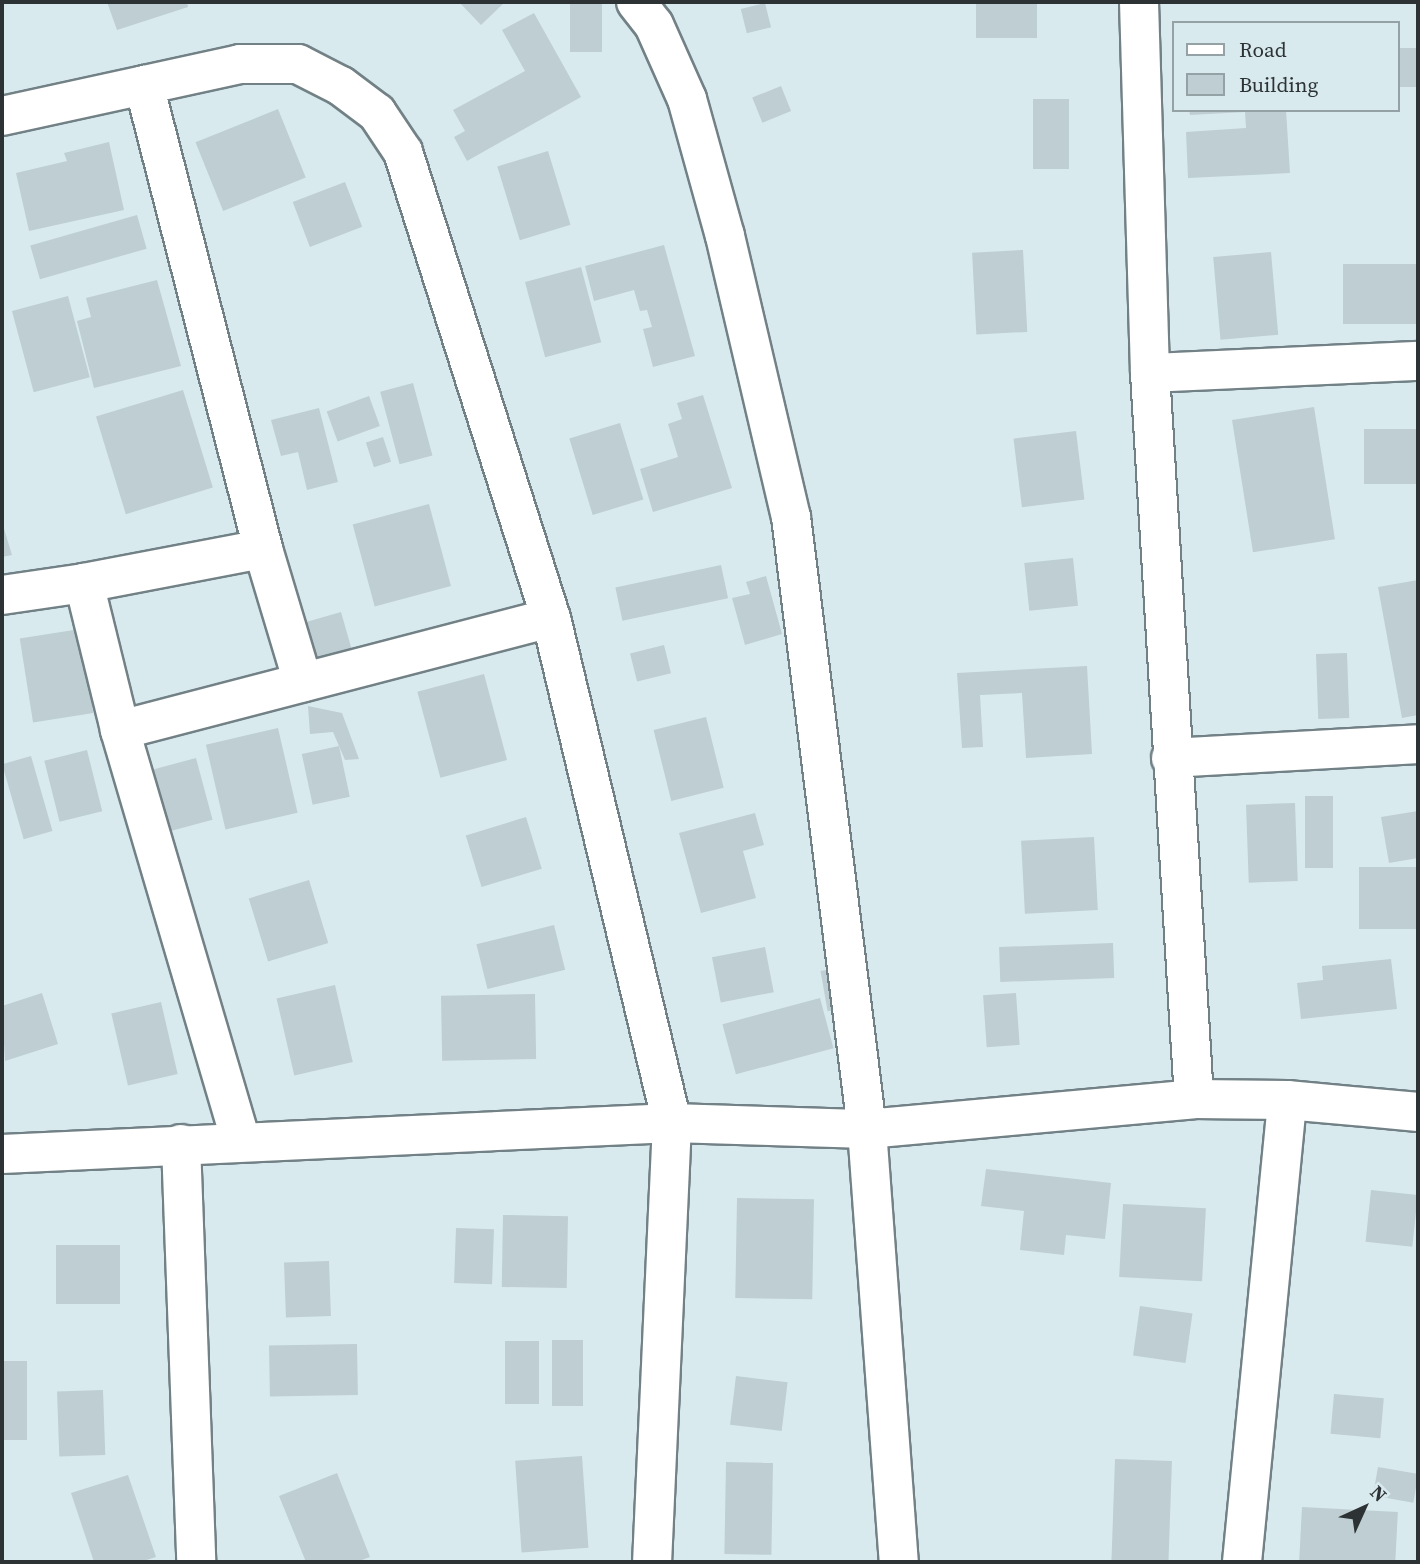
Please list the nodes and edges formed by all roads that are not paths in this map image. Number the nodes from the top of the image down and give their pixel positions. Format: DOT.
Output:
graph roads {
  1 [pos="636,2"];
  2 [pos="1139,2"];
  3 [pos="144,85"];
  4 [pos="2,116"];
  5 [pos="1418,361"];
  6 [pos="1150,373"];
  7 [pos="263,549"];
  8 [pos="84,583"];
  9 [pos="2,595"];
  10 [pos="551,618"];
  11 [pos="303,682"];
  12 [pos="120,730"];
  13 [pos="1418,744"];
  14 [pos="1171,758"];
  15 [pos="1194,1099"];
  16 [pos="1287,1100"];
  17 [pos="1418,1112"];
  18 [pos="672,1123"];
  19 [pos="867,1129"];
  20 [pos="242,1141"];
  21 [pos="181,1144"];
  22 [pos="2,1154"];
  23 [pos="196,1562"];
  24 [pos="652,1562"];
  25 [pos="899,1562"];
  26 [pos="1242,1562"];
  1 -- 19 [label="street"];
  2 -- 6 [label="street"];
  3 -- 4 [label="street"];
  3 -- 7 [label="street"];
  3 -- 10 [label="street"];
  5 -- 6 [label="street"];
  6 -- 14 [label="street"];
  7 -- 8 [label="street"];
  7 -- 11 [label="street"];
  8 -- 9 [label="street"];
  8 -- 12 [label="street"];
  10 -- 11 [label="street"];
  10 -- 18 [label="street"];
  11 -- 12 [label="street"];
  12 -- 20 [label="street"];
  13 -- 14 [label="street"];
  14 -- 15 [label="street"];
  15 -- 16 [label="street"];
  15 -- 19 [label="street"];
  16 -- 17 [label="street"];
  16 -- 26 [label="street"];
  18 -- 19 [label="street"];
  18 -- 20 [label="street"];
  18 -- 24 [label="street"];
  19 -- 25 [label="street"];
  20 -- 21 [label="street"];
  21 -- 22 [label="street"];
  21 -- 23 [label="street"];
}
